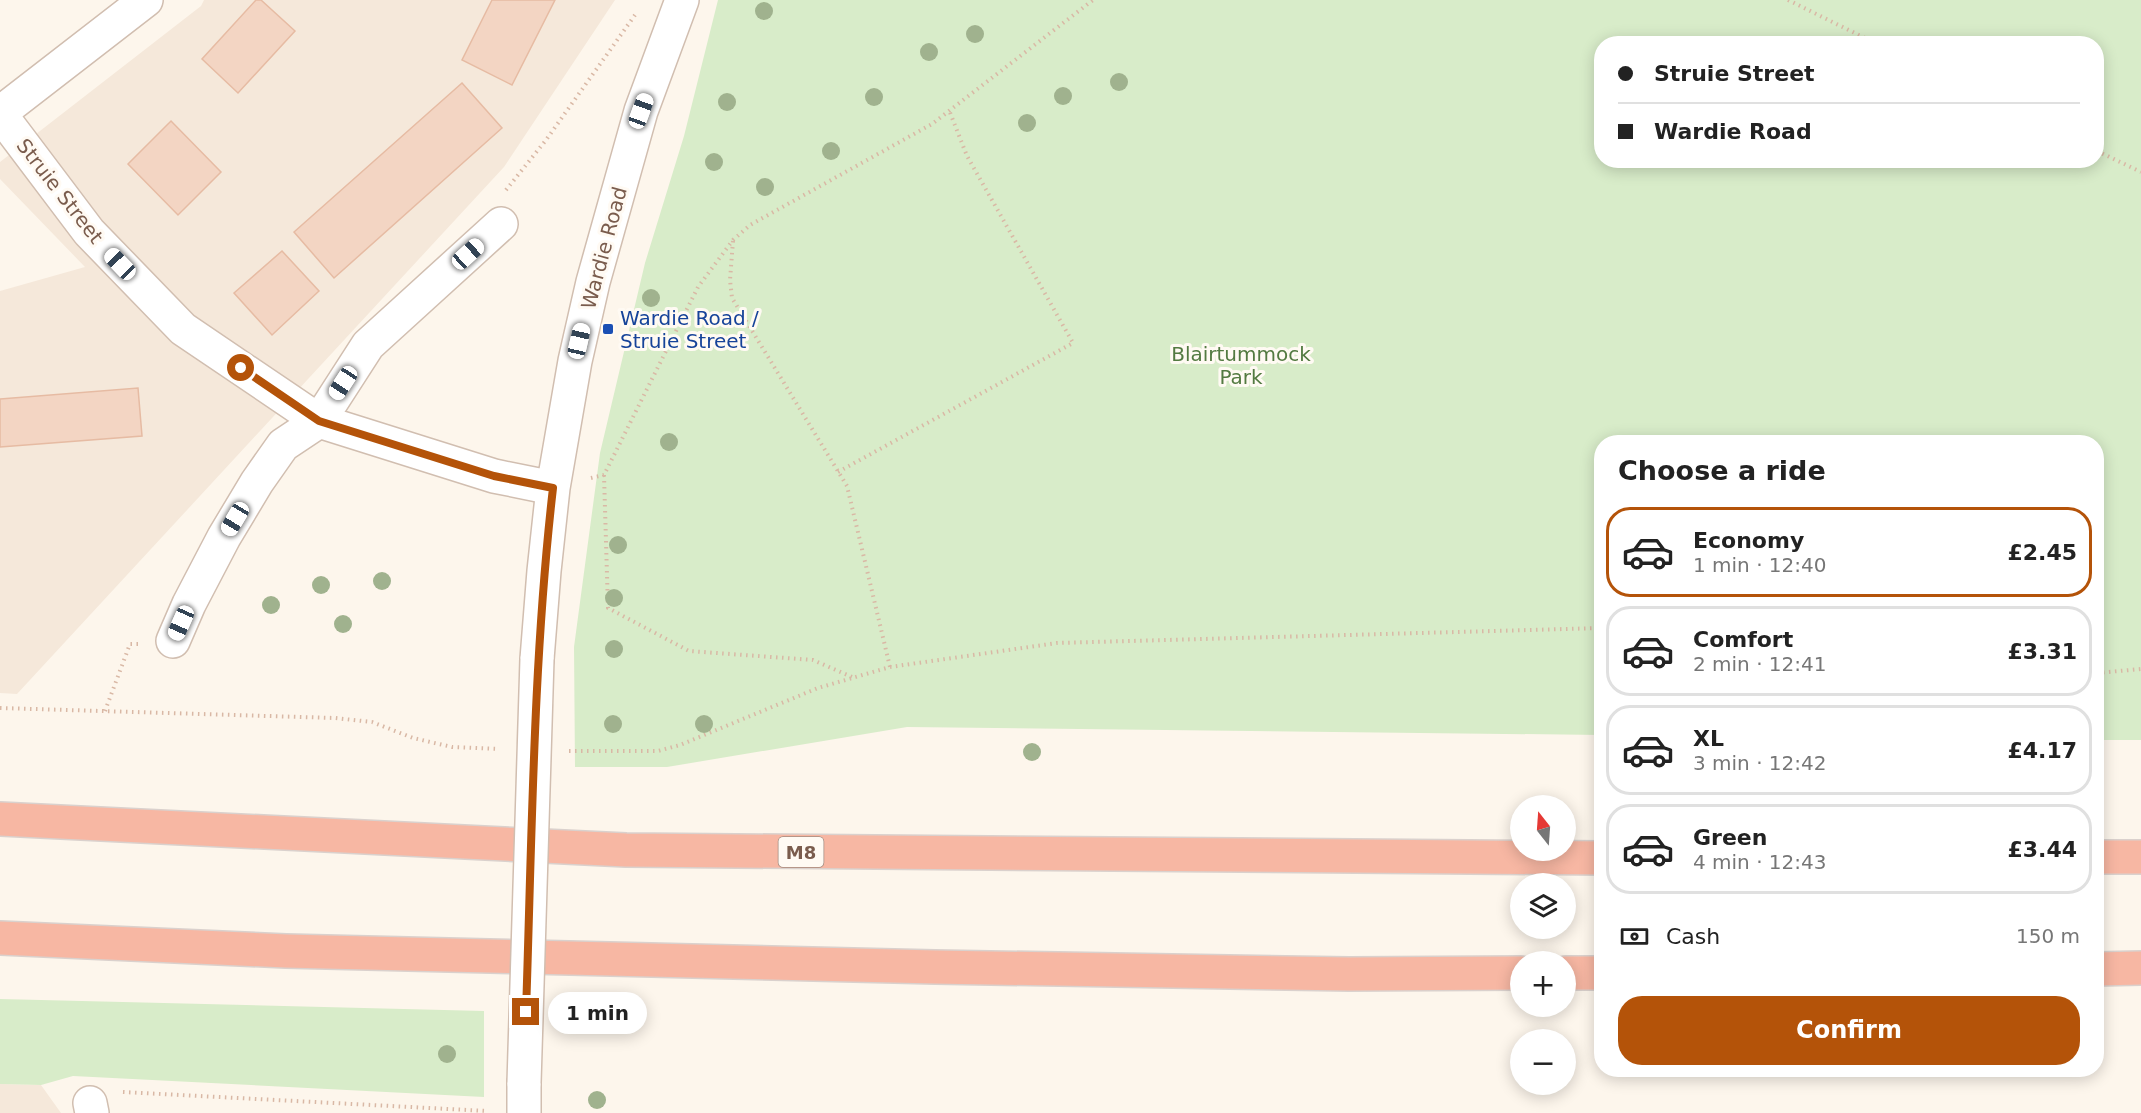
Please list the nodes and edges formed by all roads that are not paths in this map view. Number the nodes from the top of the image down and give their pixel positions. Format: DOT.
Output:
graph roads {
  1 [pos="146,0"];
  2 [pos="682,0"];
  3 [pos="0,113"];
  4 [pos="501,224"];
  5 [pos="319,421"];
  6 [pos="553,488"];
  7 [pos="173,641"];
  8 [pos="0,819"];
  9 [pos="2104,857"];
  10 [pos="2141,857"];
  11 [pos="1594,858"];
  12 [pos="0,938"];
  13 [pos="2141,968"];
  14 [pos="2104,969"];
  15 [pos="1576,973"];
  16 [pos="1594,973"];
  17 [pos="1510,974"];
  18 [pos="524,1103"];
  1 -- 3 [label="street"];
  2 -- 6 [label="street, Wardie Road"];
  3 -- 5 [label="street, Struie Street"];
  4 -- 5 [label="street"];
  5 -- 6 [label="street, Struie Street"];
  5 -- 7 [label="street"];
  6 -- 18 [label="street, Wardie Road, bridge"];
  8 -- 11 [label="highway, M8"];
  9 -- 10 [label="highway"];
  12 -- 17 [label="highway"];
  13 -- 14 [label="highway"];
  15 -- 16 [label="highway"];
}
